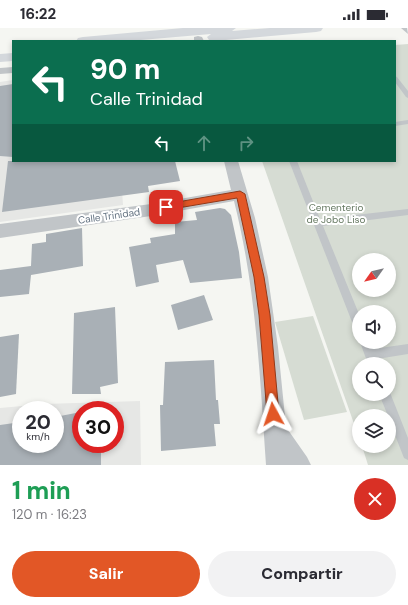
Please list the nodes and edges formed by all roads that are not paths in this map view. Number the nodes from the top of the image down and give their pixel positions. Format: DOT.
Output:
graph roads {
  1 [pos="229,28"];
  2 [pos="316,28"];
  3 [pos="404,28"];
  4 [pos="408,32"];
  5 [pos="95,40"];
  6 [pos="198,40"];
  7 [pos="12,48"];
  8 [pos="0,49"];
  9 [pos="12,57"];
  10 [pos="0,58"];
  11 [pos="12,70"];
  12 [pos="0,71"];
  13 [pos="396,79"];
  14 [pos="408,96"];
  15 [pos="408,122"];
  16 [pos="396,124"];
  17 [pos="231,162"];
  18 [pos="293,162"];
  19 [pos="240,194"];
  20 [pos="408,212"];
  21 [pos="318,223"];
  22 [pos="0,231"];
  23 [pos="352,309"];
  24 [pos="408,350"];
  25 [pos="383,357"];
  26 [pos="388,401"];
  27 [pos="274,429"];
  28 [pos="408,454"];
  29 [pos="278,465"];
  30 [pos="299,465"];
  1 -- 5 [label="main road"];
  2 -- 6 [label="main road"];
  3 -- 4 [label="lane"];
  7 -- 8 [label="main road"];
  9 -- 10 [label="main road"];
  11 -- 12 [label="street"];
  13 -- 14 [label="lane"];
  15 -- 16 [label="lane"];
  17 -- 19 [label="street"];
  18 -- 21 [label="lane"];
  19 -- 22 [label="street, Calle Trinidad"];
  19 -- 27 [label="street"];
  20 -- 21 [label="lane"];
  21 -- 23 [label="lane"];
  24 -- 25 [label="lane"];
  26 -- 28 [label="lane"];
  27 -- 29 [label="street"];
  27 -- 30 [label="street"];
}
